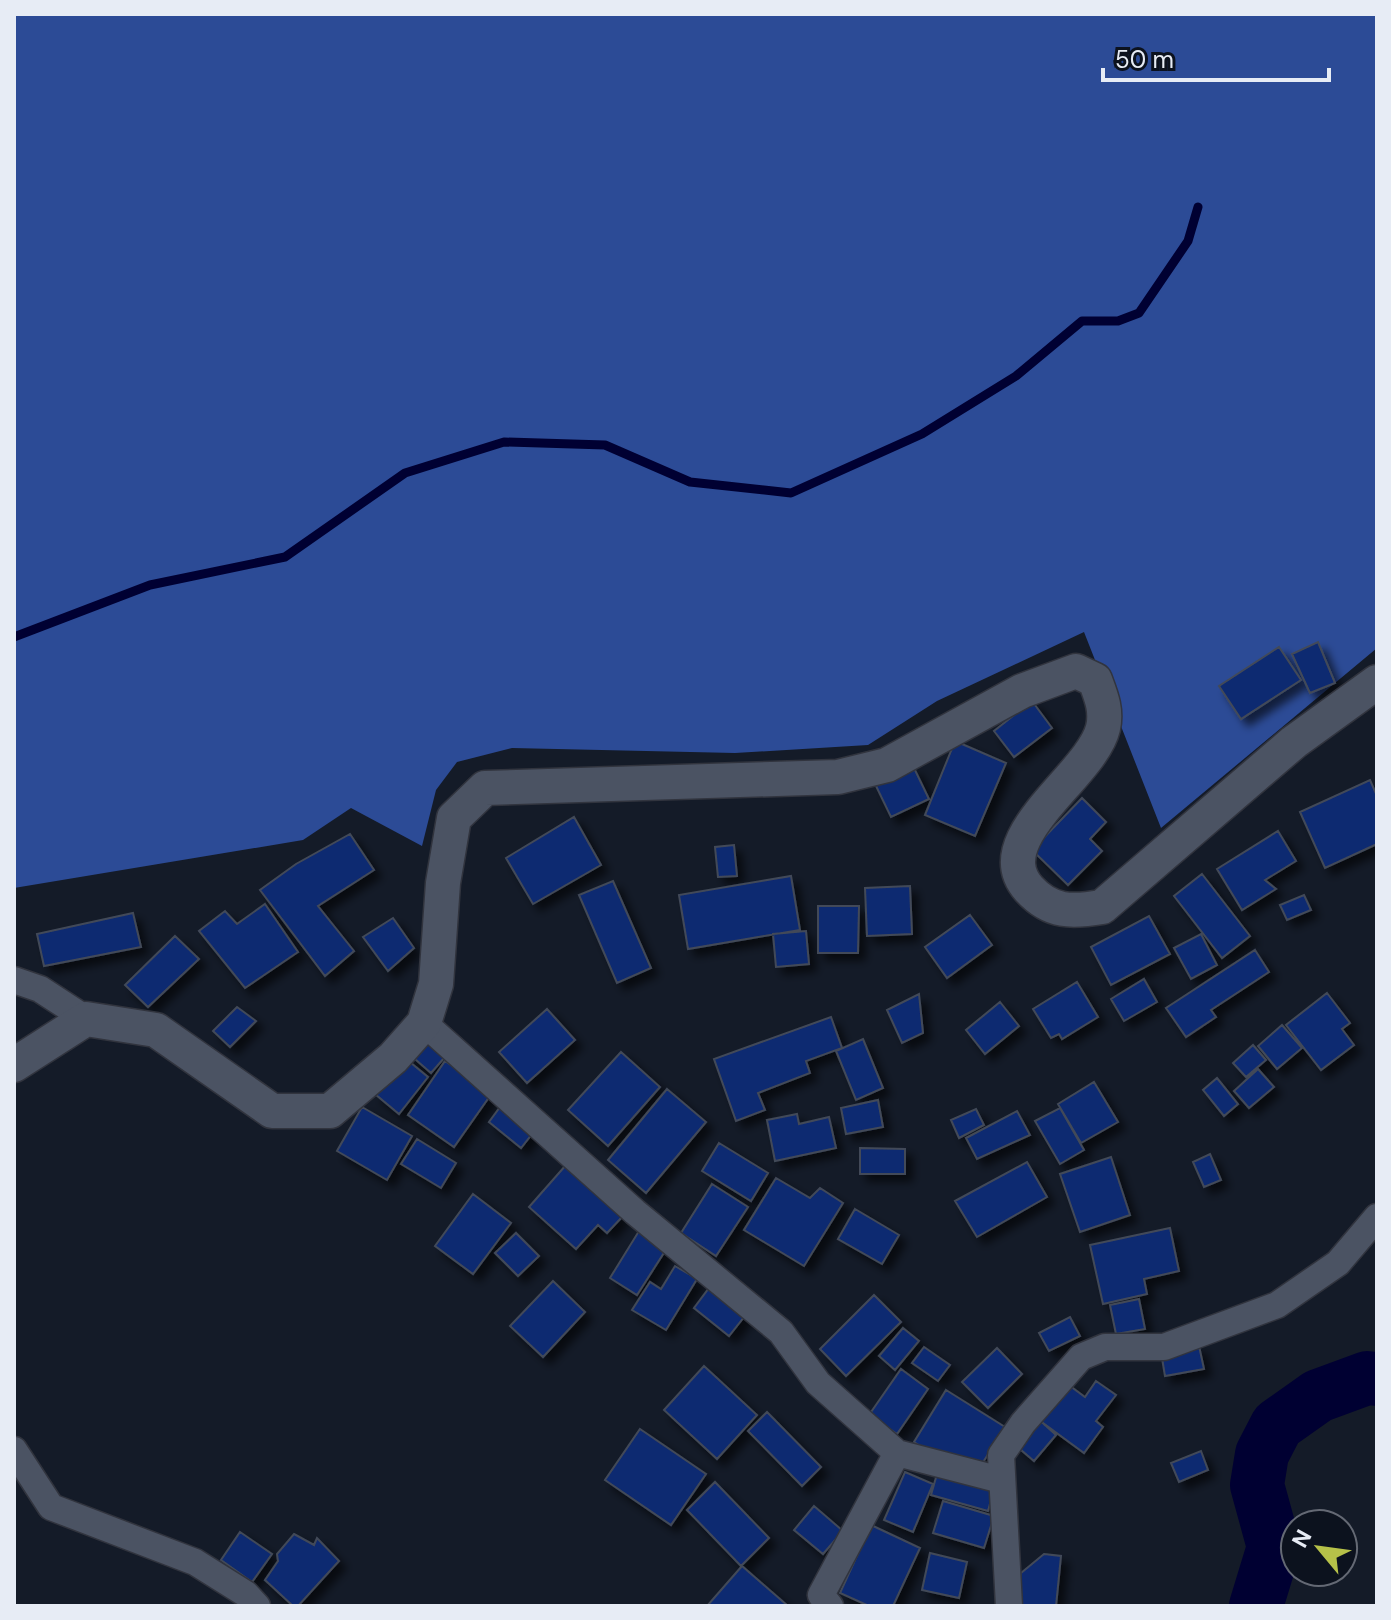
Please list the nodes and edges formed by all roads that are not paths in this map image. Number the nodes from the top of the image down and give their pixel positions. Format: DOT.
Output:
graph roads {
  1 [pos="1377,682"];
  2 [pos="14,980"];
  3 [pos="86,1019"];
  4 [pos="424,1023"];
  5 [pos="14,1065"];
  6 [pos="1377,1217"];
  7 [pos="14,1450"];
  8 [pos="897,1453"];
  9 [pos="1001,1480"];
  10 [pos="257,1606"];
  11 [pos="830,1606"];
  12 [pos="1009,1606"];
  1 -- 4 [label="street"];
  2 -- 3 [label="street"];
  3 -- 4 [label="street"];
  3 -- 5 [label="street"];
  4 -- 8 [label="street"];
  6 -- 9 [label="street"];
  7 -- 10 [label="street"];
  8 -- 9 [label="street"];
  8 -- 11 [label="street"];
  9 -- 12 [label="street"];
}
